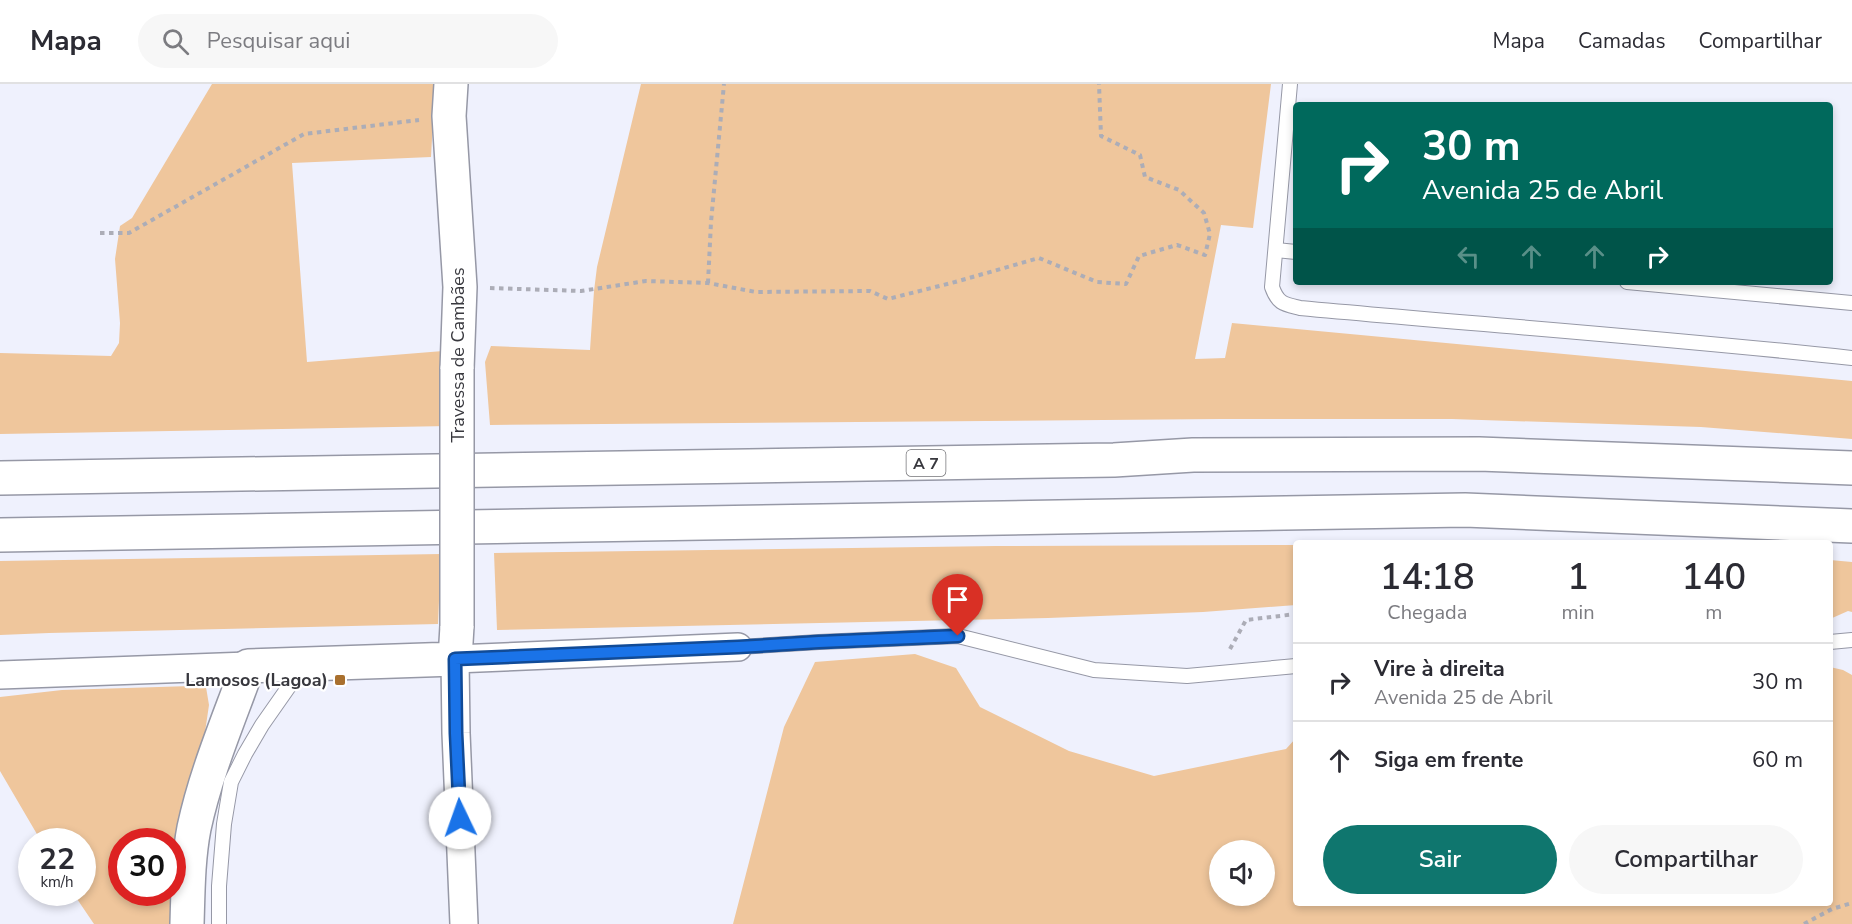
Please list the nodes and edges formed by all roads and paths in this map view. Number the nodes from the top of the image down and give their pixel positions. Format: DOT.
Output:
graph roads {
  1 [pos="451,84"];
  2 [pos="724,84"];
  3 [pos="1099,84"];
  4 [pos="1290,84"];
  5 [pos="449,116"];
  6 [pos="100,232"];
  7 [pos="1276,250"];
  8 [pos="1293,252"];
  9 [pos="708,283"];
  10 [pos="1659,285"];
  11 [pos="460,287"];
  12 [pos="1852,303"];
  13 [pos="1852,358"];
  14 [pos="1852,468"];
  15 [pos="0,478"];
  16 [pos="1852,526"];
  17 [pos="0,535"];
  18 [pos="1293,614"];
  19 [pos="1852,640"];
  20 [pos="1833,642"];
  21 [pos="738,647"];
  22 [pos="455,659"];
  23 [pos="290,665"];
  24 [pos="248,666"];
  25 [pos="1293,666"];
  26 [pos="1217,673"];
  27 [pos="0,675"];
  28 [pos="204,885"];
  29 [pos="1852,903"];
  30 [pos="187,924"];
  31 [pos="219,924"];
  32 [pos="464,924"];
  33 [pos="1804,924"];
  1 -- 5 [label="main road, Travessa de Cambães"];
  2 -- 9 [label="path"];
  3 -- 9 [label="path"];
  4 -- 7 [label="lane"];
  5 -- 6 [label="path"];
  5 -- 11 [label="main road, Travessa de Cambães"];
  7 -- 8 [label="lane"];
  7 -- 13 [label="lane"];
  9 -- 11 [label="path"];
  10 -- 12 [label="lane"];
  11 -- 22 [label="main road, Travessa de Cambães, bridge"];
  14 -- 15 [label="main road, A 7"];
  16 -- 17 [label="main road"];
  18 -- 26 [label="path"];
  19 -- 20 [label="lane"];
  21 -- 22 [label="street"];
  21 -- 26 [label="lane"];
  22 -- 23 [label="main road"];
  22 -- 32 [label="street"];
  23 -- 24 [label="main road"];
  23 -- 28 [label="lane"];
  24 -- 27 [label="street"];
  24 -- 28 [label="main road"];
  25 -- 26 [label="lane"];
  28 -- 30 [label="main road"];
  28 -- 31 [label="lane"];
  29 -- 33 [label="path"];
}
